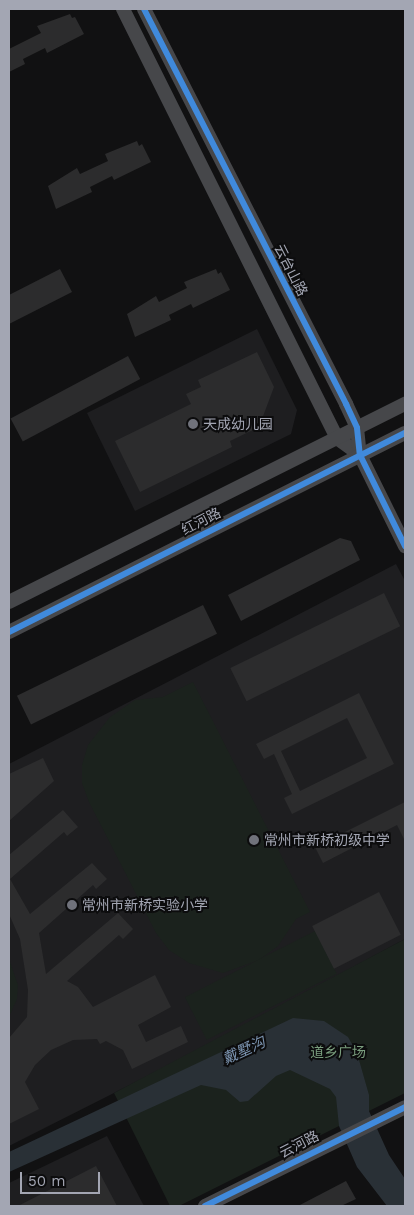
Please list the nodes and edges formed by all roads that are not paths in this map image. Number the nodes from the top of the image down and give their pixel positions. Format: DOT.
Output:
graph roads {
  1 [pos="123,9"];
  2 [pos="144,9"];
  3 [pos="405,404"];
  4 [pos="357,428"];
  5 [pos="405,433"];
  6 [pos="337,438"];
  7 [pos="360,455"];
  8 [pos="405,546"];
  9 [pos="9,602"];
  10 [pos="9,632"];
  11 [pos="405,1107"];
  12 [pos="205,1206"];
  1 -- 6 [label="street, 云台山路"];
  2 -- 4 [label="street, 云台山路"];
  3 -- 4 [label="street, 红河路"];
  4 -- 6 [label="street, 红河路"];
  4 -- 7 [label="street, 云台山路"];
  5 -- 7 [label="street, 红河路"];
  6 -- 7 [label="street, 云台山路"];
  6 -- 9 [label="street, 红河路"];
  7 -- 8 [label="street, 云台山路"];
  7 -- 10 [label="street, 红河路"];
  11 -- 12 [label="street, 云河路"];
}
